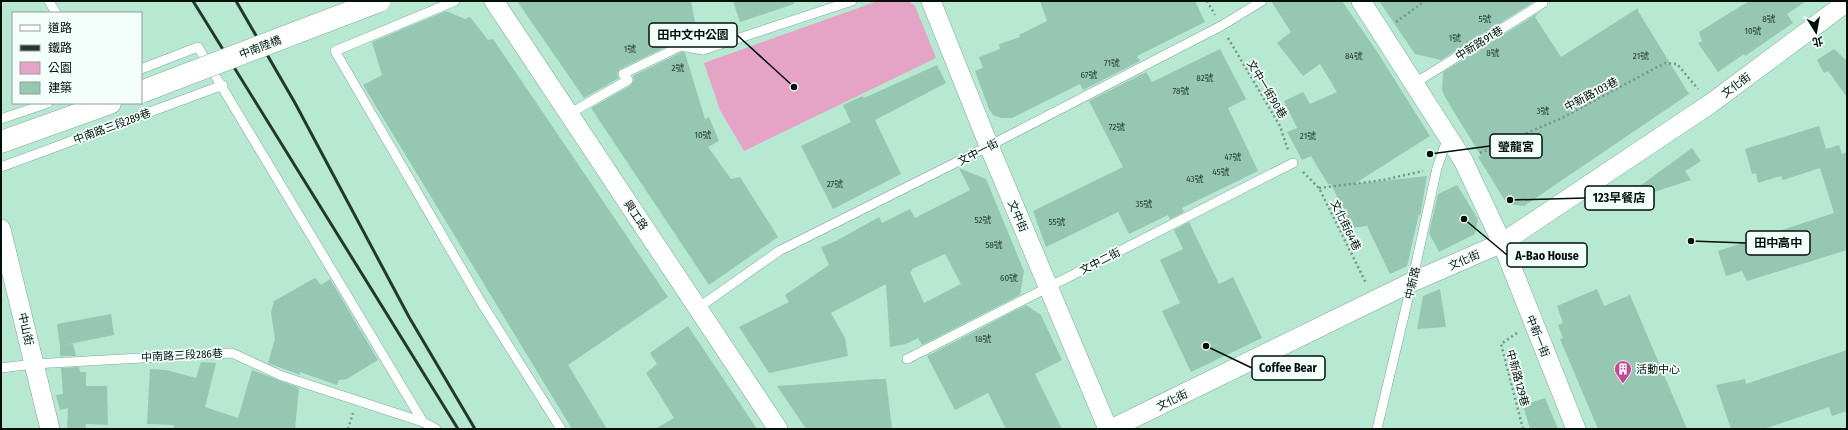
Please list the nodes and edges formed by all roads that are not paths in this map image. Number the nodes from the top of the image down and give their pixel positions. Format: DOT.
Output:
graph roads {
  1 [pos="49,1"];
  2 [pos="379,1"];
  3 [pos="455,1"];
  4 [pos="494,1"];
  5 [pos="852,1"];
  6 [pos="931,1"];
  7 [pos="1262,1"];
  8 [pos="1361,1"];
  9 [pos="1847,2"];
  10 [pos="1544,3"];
  11 [pos="55,12"];
  12 [pos="142,69"];
  13 [pos="1415,83"];
  14 [pos="223,85"];
  15 [pos="142,92"];
  16 [pos="45,104"];
  17 [pos="107,104"];
  18 [pos="569,114"];
  19 [pos="1,119"];
  20 [pos="1448,137"];
  21 [pos="1,142"];
  22 [pos="989,146"];
  23 [pos="1293,163"];
  24 [pos="1,167"];
  25 [pos="1,229"];
  26 [pos="1502,243"];
  27 [pos="1412,282"];
  28 [pos="1049,287"];
  29 [pos="698,308"];
  30 [pos="907,359"];
  31 [pos="33,364"];
  32 [pos="1,368"];
  33 [pos="423,422"];
  34 [pos="50,429"];
  35 [pos="436,429"];
  36 [pos="561,429"];
  37 [pos="778,429"];
  38 [pos="1108,429"];
  39 [pos="1112,429"];
  40 [pos="1377,429"];
  41 [pos="1576,429"];
  1 -- 11 [label="lane"];
  2 -- 15 [label="main road, 中南陸橋, bridge"];
  3 -- 36 [label="lane"];
  4 -- 18 [label="street, 興工路"];
  5 -- 18 [label="lane"];
  6 -- 22 [label="street, 文中街"];
  7 -- 22 [label="lane, 文中一街"];
  8 -- 13 [label="street"];
  9 -- 26 [label="street, 文化街"];
  10 -- 13 [label="lane, 中新路91巷"];
  12 -- 14 [label="lane"];
  13 -- 20 [label="street"];
  14 -- 24 [label="lane, 中南路三段289巷"];
  14 -- 33 [label="lane"];
  16 -- 19 [label="lane"];
  17 -- 21 [label="main road"];
  18 -- 29 [label="street, 興工路"];
  20 -- 26 [label="street"];
  20 -- 27 [label="lane, 中新路"];
  22 -- 28 [label="street, 文中街"];
  22 -- 29 [label="lane, 文中一街"];
  23 -- 28 [label="lane, 文中二街"];
  25 -- 31 [label="street, 中山街"];
  26 -- 27 [label="street, 文化街"];
  26 -- 41 [label="street, 中新一街"];
  27 -- 39 [label="street, 文化街"];
  27 -- 40 [label="lane, 中新路"];
  28 -- 30 [label="lane, 文中二街"];
  28 -- 38 [label="street, 文中街"];
  29 -- 37 [label="street, 興工路"];
  31 -- 32 [label="lane, 中南路三段286巷"];
  31 -- 33 [label="lane, 中南路三段286巷"];
  31 -- 34 [label="street, 中山街"];
  33 -- 35 [label="lane, 中南路三段286巷"];
}
